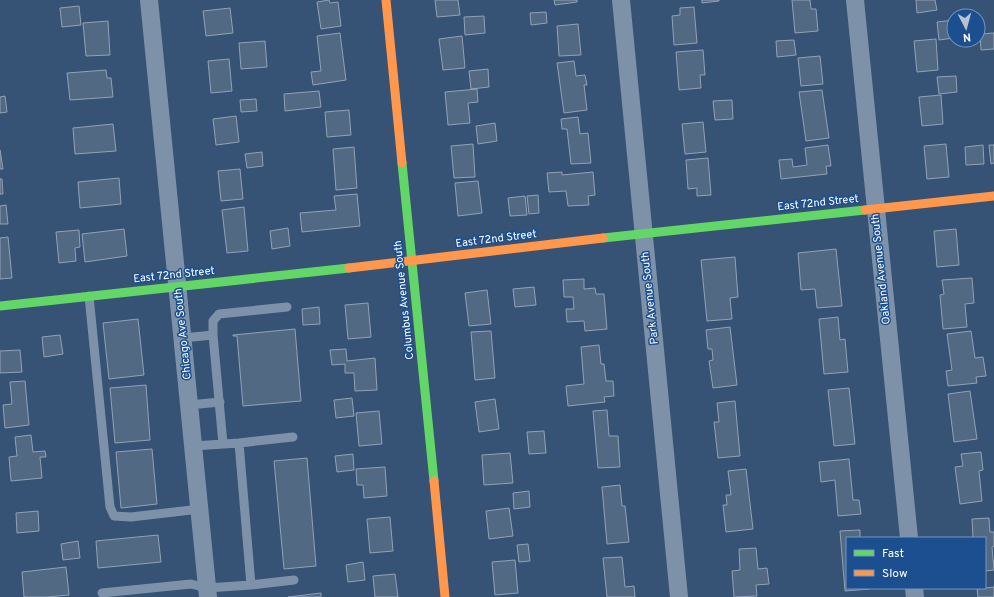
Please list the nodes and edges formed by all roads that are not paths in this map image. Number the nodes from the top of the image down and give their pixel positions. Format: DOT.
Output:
graph roads {
  1 [pos="150,0"];
  2 [pos="386,0"];
  3 [pos="620,0"];
  4 [pos="855,0"];
  5 [pos="994,196"];
  6 [pos="875,209"];
  7 [pos="643,233"];
  8 [pos="412,261"];
  9 [pos="178,287"];
  10 [pos="89,296"];
  11 [pos="0,306"];
  12 [pos="287,307"];
  13 [pos="213,335"];
  14 [pos="183,338"];
  15 [pos="220,402"];
  16 [pos="189,405"];
  17 [pos="293,437"];
  18 [pos="239,443"];
  19 [pos="223,444"];
  20 [pos="193,446"];
  21 [pos="200,509"];
  22 [pos="909,537"];
  23 [pos="294,580"];
  24 [pos="251,585"];
  25 [pos="102,593"];
  26 [pos="208,593"];
  27 [pos="445,597"];
  28 [pos="679,597"];
  1 -- 9 [label="street, Chicago Ave South"];
  2 -- 8 [label="street, Columbus Avenue South"];
  3 -- 7 [label="street, Park Avenue South"];
  4 -- 6 [label="street, Oakland Avenue South"];
  5 -- 6 [label="street, East 72nd Street"];
  6 -- 7 [label="street, East 72nd Street"];
  6 -- 22 [label="street, Oakland Avenue South"];
  7 -- 8 [label="street, East 72nd Street"];
  7 -- 28 [label="street, Park Avenue South"];
  8 -- 9 [label="street, East 72nd Street"];
  8 -- 27 [label="street, Columbus Avenue South"];
  9 -- 10 [label="street, East 72nd Street"];
  9 -- 14 [label="street, Chicago Ave South"];
  10 -- 11 [label="street, East 72nd Street"];
  10 -- 21 [label="lane"];
  12 -- 13 [label="lane"];
  13 -- 14 [label="lane"];
  13 -- 15 [label="lane"];
  14 -- 16 [label="street, Chicago Ave South"];
  15 -- 16 [label="lane"];
  15 -- 19 [label="lane"];
  16 -- 20 [label="street, Chicago Ave South"];
  17 -- 18 [label="lane"];
  18 -- 19 [label="lane"];
  18 -- 24 [label="lane"];
  19 -- 20 [label="lane"];
  20 -- 21 [label="street, Chicago Ave South"];
  21 -- 26 [label="street, Chicago Ave South"];
  23 -- 24 [label="lane"];
  24 -- 26 [label="lane"];
  25 -- 26 [label="lane"];
}
